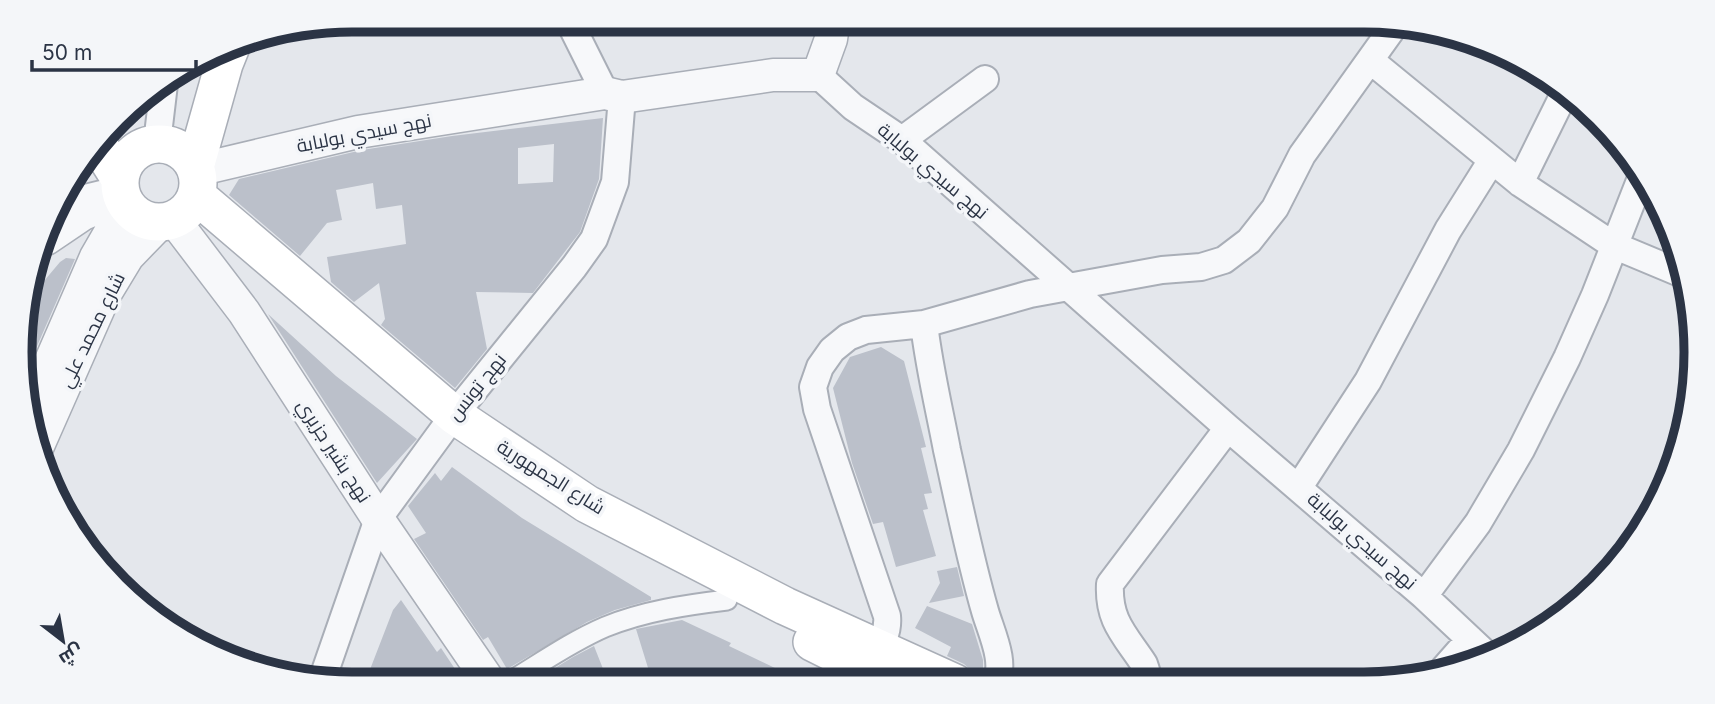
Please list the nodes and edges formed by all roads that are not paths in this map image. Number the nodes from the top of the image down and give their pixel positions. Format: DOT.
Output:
graph roads {
  1 [pos="576,32"];
  2 [pos="832,32"];
  3 [pos="1390,33"];
  4 [pos="227,57"];
  5 [pos="225,58"];
  6 [pos="1370,60"];
  7 [pos="818,75"];
  8 [pos="985,79"];
  9 [pos="163,94"];
  10 [pos="613,95"];
  11 [pos="1561,100"];
  12 [pos="119,132"];
  13 [pos="902,140"];
  14 [pos="156,144"];
  15 [pos="102,152"];
  16 [pos="1492,160"];
  17 [pos="1520,184"];
  18 [pos="1637,187"];
  19 [pos="122,193"];
  20 [pos="184,198"];
  21 [pos="58,224"];
  22 [pos="1613,245"];
  23 [pos="1673,270"];
  24 [pos="1068,287"];
  25 [pos="924,324"];
  26 [pos="35,398"];
  27 [pos="449,423"];
  28 [pos="1228,428"];
  29 [pos="42,436"];
  30 [pos="1299,487"];
  31 [pos="378,519"];
  32 [pos="1424,596"];
  33 [pos="727,600"];
  34 [pos="1470,639"];
  35 [pos="1481,650"];
  36 [pos="1451,660"];
  37 [pos="874,671"];
  38 [pos="326,672"];
  39 [pos="483,672"];
  40 [pos="526,672"];
  41 [pos="999,672"];
  42 [pos="1145,672"];
  1 -- 10 [label="street"];
  2 -- 7 [label="street"];
  3 -- 6 [label="street"];
  4 -- 20 [label="main road"];
  5 -- 14 [label="main road"];
  6 -- 16 [label="street"];
  6 -- 24 [label="street"];
  7 -- 10 [label="street, نهج سيدي بولبابة"];
  7 -- 13 [label="street, نهج سيدي بولبابة"];
  8 -- 13 [label="street"];
  9 -- 14 [label="street"];
  10 -- 20 [label="street, نهج سيدي بولبابة"];
  10 -- 27 [label="street, نهج تونس"];
  11 -- 17 [label="street"];
  12 -- 14 [label="main road"];
  13 -- 24 [label="street, نهج سيدي بولبابة"];
  14 -- 19 [label="main road"];
  14 -- 20 [label="main road"];
  15 -- 19 [label="main road"];
  16 -- 17 [label="street"];
  16 -- 30 [label="street"];
  17 -- 22 [label="street"];
  18 -- 22 [label="street"];
  19 -- 20 [label="main road"];
  19 -- 21 [label="street"];
  19 -- 26 [label="street, شارع محمد علي"];
  20 -- 27 [label="main road, شارع الجمهورية"];
  20 -- 29 [label="street, شارع محمد علي"];
  20 -- 31 [label="street, نهج بشير جزيري"];
  22 -- 23 [label="street"];
  22 -- 32 [label="street"];
  24 -- 25 [label="street"];
  24 -- 28 [label="street, نهج سيدي بولبابة"];
  25 -- 37 [label="street"];
  25 -- 41 [label="street"];
  27 -- 31 [label="street, نهج تونس"];
  27 -- 33 [label="main road, شارع الجمهورية"];
  27 -- 37 [label="main road, شارع الجمهورية"];
  28 -- 30 [label="street, نهج سيدي بولبابة"];
  28 -- 42 [label="street"];
  30 -- 32 [label="street, نهج سيدي بولبابة"];
  31 -- 38 [label="street, نهج تونس"];
  31 -- 39 [label="street, نهج بشير جزيري"];
  32 -- 34 [label="street, نهج سيدي بولبابة"];
  33 -- 37 [label="main road, شارع الجمهورية"];
  33 -- 40 [label="street"];
  34 -- 35 [label="street, نهج سيدي بولبابة"];
  34 -- 36 [label="street"];
}
